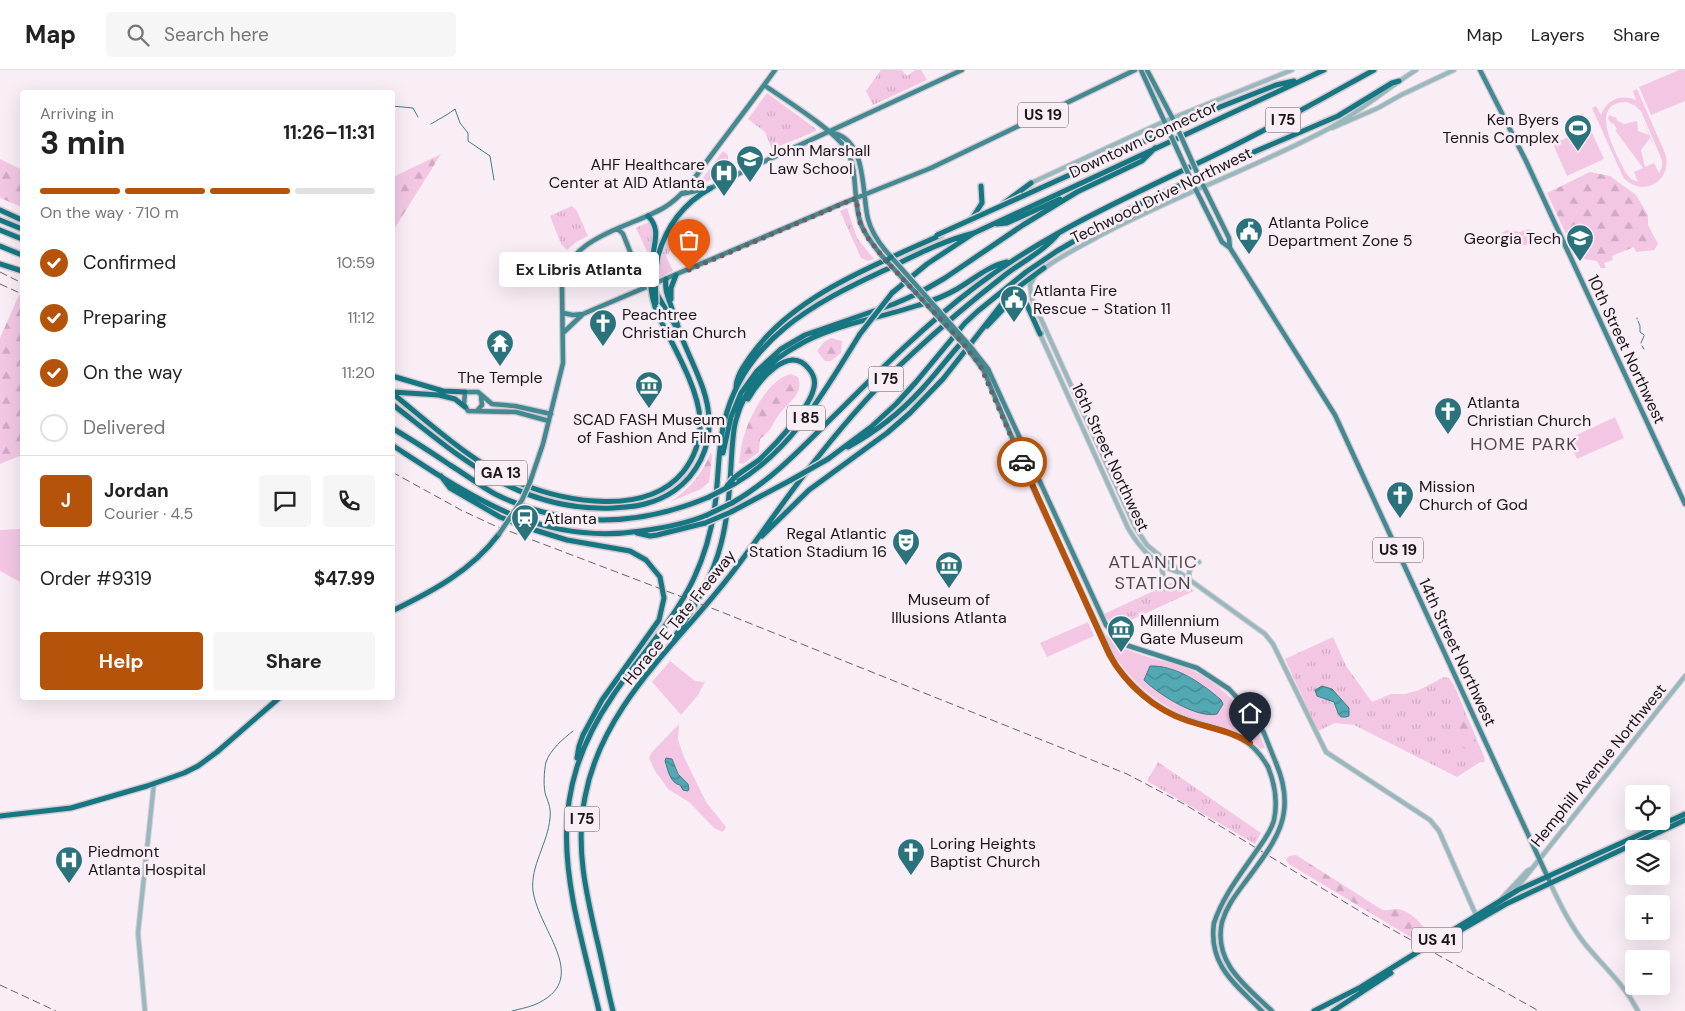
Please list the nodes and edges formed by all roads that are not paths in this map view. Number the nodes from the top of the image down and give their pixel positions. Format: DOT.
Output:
graph roads {
  1 [pos="775,70"];
  2 [pos="962,70"];
  3 [pos="1135,70"];
  4 [pos="1141,70"];
  5 [pos="1147,70"];
  6 [pos="1292,70"];
  7 [pos="1324,70"];
  8 [pos="1374,70"];
  9 [pos="1416,70"];
  10 [pos="1454,70"];
  11 [pos="1480,70"];
  12 [pos="1304,79"];
  13 [pos="1400,81"];
  14 [pos="764,85"];
  15 [pos="1174,120"];
  16 [pos="1164,121"];
  17 [pos="1328,129"];
  18 [pos="829,132"];
  19 [pos="1155,148"];
  20 [pos="1031,183"];
  21 [pos="982,186"];
  22 [pos="1204,187"];
  23 [pos="711,188"];
  24 [pos="1196,190"];
  25 [pos="1077,192"];
  26 [pos="681,194"];
  27 [pos="864,194"];
  28 [pos="856,198"];
  29 [pos="0,210"];
  30 [pos="648,216"];
  31 [pos="20,219"];
  32 [pos="0,220"];
  33 [pos="969,222"];
  34 [pos="991,225"];
  35 [pos="20,227"];
  36 [pos="618,229"];
  37 [pos="0,230"];
  38 [pos="974,233"];
  39 [pos="1058,234"];
  40 [pos="20,238"];
  41 [pos="0,246"];
  42 [pos="1230,248"];
  43 [pos="20,254"];
  44 [pos="655,256"];
  45 [pos="888,259"];
  46 [pos="1010,262"];
  47 [pos="0,264"];
  48 [pos="1044,268"];
  49 [pos="20,270"];
  50 [pos="676,275"];
  51 [pos="666,279"];
  52 [pos="650,286"];
  53 [pos="993,298"];
  54 [pos="672,309"];
  55 [pos="563,313"];
  56 [pos="583,314"];
  57 [pos="678,329"];
  58 [pos="564,332"];
  59 [pos="1043,332"];
  60 [pos="974,339"];
  61 [pos="963,341"];
  62 [pos="986,370"];
  63 [pos="395,377"];
  64 [pos="735,391"];
  65 [pos="395,392"];
  66 [pos="465,392"];
  67 [pos="395,394"];
  68 [pos="481,395"];
  69 [pos="395,406"];
  70 [pos="465,407"];
  71 [pos="476,412"];
  72 [pos="551,414"];
  73 [pos="549,421"];
  74 [pos="395,430"];
  75 [pos="395,448"];
  76 [pos="732,457"];
  77 [pos="828,458"];
  78 [pos="440,476"];
  79 [pos="734,481"];
  80 [pos="717,488"];
  81 [pos="1685,504"];
  82 [pos="634,532"];
  83 [pos="499,534"];
  84 [pos="745,556"];
  85 [pos="1199,562"];
  86 [pos="1160,563"];
  87 [pos="1180,573"];
  88 [pos="1190,580"];
  89 [pos="1160,582"];
  90 [pos="395,610"];
  91 [pos="661,657"];
  92 [pos="1685,676"];
  93 [pos="277,700"];
  94 [pos="576,767"];
  95 [pos="154,783"];
  96 [pos="1685,814"];
  97 [pos="0,816"];
  98 [pos="1671,820"];
  99 [pos="1685,820"];
  100 [pos="1642,840"];
  101 [pos="1625,848"];
  102 [pos="1539,858"];
  103 [pos="1531,869"];
  104 [pos="1548,876"];
  105 [pos="1550,883"];
  106 [pos="1513,893"];
  107 [pos="1499,901"];
  108 [pos="1506,904"];
  109 [pos="1476,915"];
  110 [pos="145,1011"];
  111 [pos="599,1011"];
  112 [pos="615,1011"];
  113 [pos="1261,1011"];
  114 [pos="1272,1011"];
  115 [pos="1314,1011"];
  116 [pos="1333,1011"];
  117 [pos="1638,1011"];
  1 -- 14 [label="main road"];
  2 -- 18 [label="main road"];
  3 -- 27 [label="main road, US 19"];
  4 -- 16 [label="main road, 14th Street Northwest / US 19"];
  5 -- 15 [label="main road, 14th Street Northwest / US 19"];
  6 -- 15 [label="street"];
  7 -- 12 [label="highway, Downtown Connector / I 75"];
  8 -- 39 [label="highway, I 75"];
  9 -- 13 [label="street, Techwood Drive Northwest"];
  10 -- 17 [label="street, Techwood Drive Northwest"];
  11 -- 81 [label="main road, 10th Street Northwest"];
  12 -- 19 [label="highway, Downtown Connector / I 75"];
  12 -- 45 [label="highway, bridge"];
  13 -- 17 [label="street, Techwood Drive Northwest"];
  13 -- 53 [label="highway"];
  14 -- 18 [label="main road"];
  14 -- 26 [label="main road"];
  15 -- 16 [label="street"];
  15 -- 22 [label="main road, 14th Street Northwest / US 19, bridge"];
  16 -- 20 [label="street"];
  16 -- 24 [label="main road, 14th Street Northwest / US 19, bridge"];
  17 -- 22 [label="street, Techwood Drive Northwest"];
  18 -- 23 [label="main road"];
  18 -- 27 [label="main road"];
  18 -- 28 [label="main road"];
  19 -- 25 [label="highway"];
  19 -- 34 [label="highway, Downtown Connector / I 75"];
  20 -- 33 [label="highway"];
  21 -- 33 [label="highway"];
  22 -- 24 [label="street, Techwood Drive Northwest"];
  22 -- 42 [label="main road, 14th Street Northwest / US 19"];
  23 -- 26 [label="main road"];
  23 -- 44 [label="highway, GA 13"];
  24 -- 42 [label="main road, 14th Street Northwest / US 19"];
  24 -- 48 [label="street, Techwood Drive Northwest"];
  25 -- 34 [label="highway"];
  25 -- 80 [label="highway"];
  26 -- 30 [label="main road"];
  27 -- 28 [label="main road, US 19"];
  27 -- 45 [label="main road, bridge"];
  28 -- 45 [label="main road, bridge"];
  28 -- 50 [label="main road, US 19"];
  29 -- 31 [label="highway"];
  30 -- 36 [label="main road"];
  30 -- 44 [label="highway"];
  32 -- 35 [label="highway"];
  33 -- 64 [label="highway"];
  34 -- 38 [label="highway, Downtown Connector / I 75"];
  36 -- 52 [label="main road"];
  36 -- 55 [label="main road"];
  37 -- 40 [label="highway"];
  38 -- 64 [label="highway, Horace E Tate Freeway / I 75"];
  38 -- 79 [label="highway, I 85, bridge"];
  39 -- 46 [label="highway, I 85"];
  39 -- 84 [label="highway, Horace E Tate Freeway / I 75"];
  41 -- 43 [label="highway"];
  42 -- 102 [label="main road, 14th Street Northwest / US 19"];
  44 -- 67 [label="highway, GA 13, bridge"];
  45 -- 61 [label="main road, bridge"];
  46 -- 76 [label="highway"];
  46 -- 82 [label="highway, I 85, bridge"];
  47 -- 49 [label="highway"];
  48 -- 53 [label="highway"];
  48 -- 59 [label="street, Techwood Drive Northwest"];
  48 -- 60 [label="highway"];
  50 -- 51 [label="main road, US 19"];
  50 -- 54 [label="highway"];
  51 -- 52 [label="main road, US 19"];
  51 -- 54 [label="highway"];
  52 -- 56 [label="main road, US 19"];
  52 -- 57 [label="highway"];
  53 -- 77 [label="highway"];
  54 -- 57 [label="highway"];
  55 -- 56 [label="main road"];
  55 -- 58 [label="main road"];
  56 -- 58 [label="main road, US 19"];
  57 -- 69 [label="highway, GA 13"];
  58 -- 72 [label="main road"];
  59 -- 60 [label="highway"];
  59 -- 86 [label="street, 16th Street Northwest"];
  59 -- 87 [label="street, 16th Street Northwest"];
  60 -- 84 [label="highway"];
  61 -- 62 [label="main road, bridge"];
  61 -- 77 [label="highway"];
  62 -- 113 [label="main road, bridge"];
  62 -- 114 [label="main road, bridge"];
  63 -- 66 [label="highway"];
  64 -- 80 [label="highway, Horace E Tate Freeway / I 75"];
  65 -- 70 [label="highway"];
  66 -- 68 [label="main road"];
  66 -- 70 [label="main road"];
  68 -- 71 [label="main road"];
  68 -- 72 [label="main road"];
  70 -- 71 [label="main road"];
  71 -- 73 [label="main road"];
  72 -- 73 [label="main road"];
  73 -- 83 [label="main road, bridge"];
  74 -- 79 [label="highway, bridge"];
  75 -- 78 [label="highway, I 85"];
  76 -- 79 [label="highway"];
  76 -- 91 [label="highway"];
  77 -- 82 [label="highway, bridge"];
  78 -- 82 [label="highway, I 85"];
  78 -- 94 [label="highway"];
  80 -- 94 [label="highway, Horace E Tate Freeway / I 75"];
  83 -- 90 [label="highway"];
  84 -- 91 [label="highway, Horace E Tate Freeway / I 75"];
  85 -- 88 [label="street"];
  86 -- 87 [label="street, 16th Street Northwest"];
  86 -- 89 [label="street"];
  87 -- 88 [label="street, 16th Street Northwest"];
  88 -- 109 [label="street, 16th Street Northwest"];
  91 -- 112 [label="highway, Horace E Tate Freeway / I 75"];
  92 -- 102 [label="street, Hemphill Avenue Northwest"];
  93 -- 95 [label="highway"];
  94 -- 111 [label="highway, Horace E Tate Freeway / I 75"];
  95 -- 97 [label="highway"];
  95 -- 110 [label="street"];
  96 -- 98 [label="highway"];
  98 -- 100 [label="highway"];
  98 -- 104 [label="highway"];
  99 -- 100 [label="highway"];
  101 -- 105 [label="highway"];
  102 -- 103 [label="street, Hemphill Avenue Northwest"];
  102 -- 104 [label="main road, 14th Street Northwest / US 19"];
  103 -- 106 [label="street, Hemphill Avenue Northwest"];
  103 -- 107 [label="street, Hemphill Avenue Northwest"];
  104 -- 105 [label="main road, 14th Street Northwest / US 19"];
  104 -- 106 [label="highway, US 41"];
  105 -- 108 [label="highway, US 41"];
  105 -- 117 [label="street, 14th Street Northwest"];
  106 -- 107 [label="highway, US 41"];
  106 -- 108 [label="street, Hemphill Avenue Northwest"];
  107 -- 109 [label="highway, US 41"];
  108 -- 116 [label="highway, US 41"];
  109 -- 115 [label="highway, US 41"];
}
